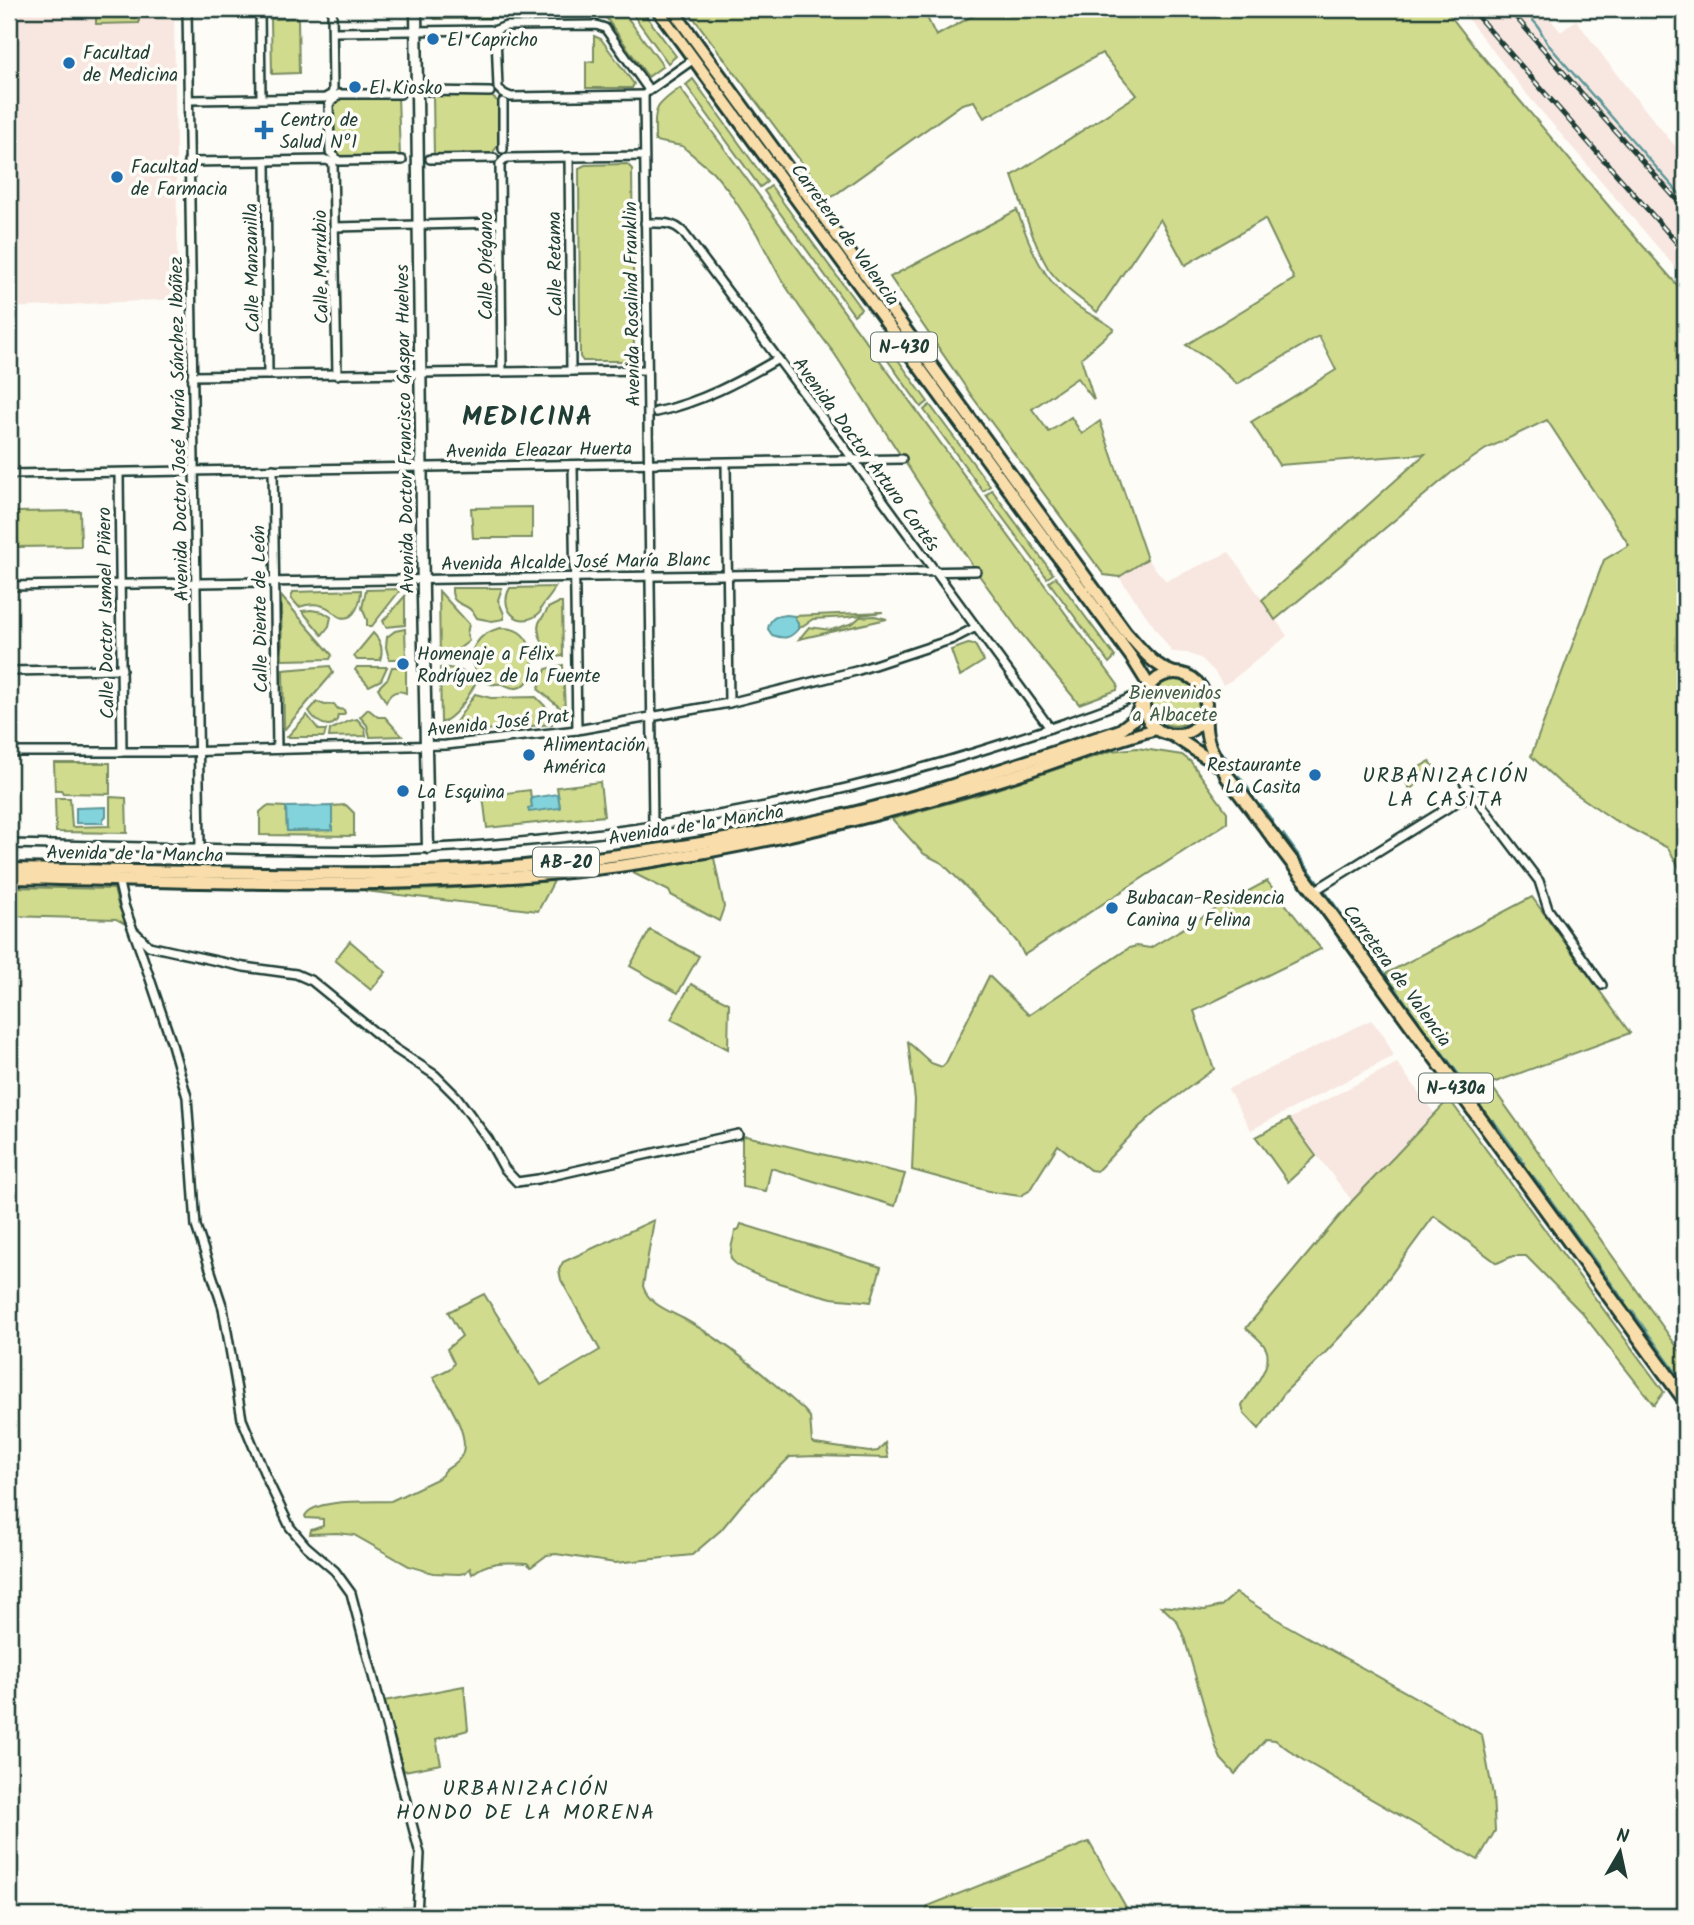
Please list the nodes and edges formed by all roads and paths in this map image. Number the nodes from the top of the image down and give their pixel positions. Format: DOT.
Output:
graph roads {
  1 [pos="187,9"];
  2 [pos="260,9"];
  3 [pos="332,9"];
  4 [pos="416,9"];
  5 [pos="657,9"];
  6 [pos="672,9"];
  7 [pos="416,30"];
  8 [pos="493,31"];
  9 [pos="333,32"];
  10 [pos="694,59"];
  11 [pos="494,90"];
  12 [pos="428,91"];
  13 [pos="646,93"];
  14 [pos="400,94"];
  15 [pos="334,96"];
  16 [pos="261,98"];
  17 [pos="189,100"];
  18 [pos="503,102"];
  19 [pos="503,149"];
  20 [pos="644,156"];
  21 [pos="569,157"];
  22 [pos="332,158"];
  23 [pos="430,159"];
  24 [pos="498,159"];
  25 [pos="402,160"];
  26 [pos="266,161"];
  27 [pos="188,162"];
  28 [pos="500,223"];
  29 [pos="645,223"];
  30 [pos="419,225"];
  31 [pos="334,227"];
  32 [pos="778,359"];
  33 [pos="647,370"];
  34 [pos="571,371"];
  35 [pos="421,372"];
  36 [pos="502,372"];
  37 [pos="337,374"];
  38 [pos="268,375"];
  39 [pos="192,376"];
  40 [pos="656,412"];
  41 [pos="853,459"];
  42 [pos="902,460"];
  43 [pos="726,463"];
  44 [pos="648,464"];
  45 [pos="573,466"];
  46 [pos="423,467"];
  47 [pos="273,469"];
  48 [pos="194,471"];
  49 [pos="119,473"];
  50 [pos="9,474"];
  51 [pos="976,570"];
  52 [pos="935,572"];
  53 [pos="726,574"];
  54 [pos="650,576"];
  55 [pos="574,577"];
  56 [pos="423,580"];
  57 [pos="273,583"];
  58 [pos="196,584"];
  59 [pos="120,585"];
  60 [pos="9,586"];
  61 [pos="976,627"];
  62 [pos="122,670"];
  63 [pos="9,671"];
  64 [pos="1174,673"];
  65 [pos="1148,689"];
  66 [pos="729,703"];
  67 [pos="1206,704"];
  68 [pos="652,717"];
  69 [pos="1049,728"];
  70 [pos="1157,729"];
  71 [pos="577,730"];
  72 [pos="1172,734"];
  73 [pos="426,746"];
  74 [pos="277,749"];
  75 [pos="198,750"];
  76 [pos="9,752"];
  77 [pos="122,752"];
  78 [pos="1227,776"];
  79 [pos="1464,782"];
  80 [pos="1477,798"];
  81 [pos="653,825"];
  82 [pos="9,844"];
  83 [pos="200,848"];
  84 [pos="428,848"];
  85 [pos="9,869"];
  86 [pos="9,878"];
  87 [pos="118,879"];
  88 [pos="1314,891"];
  89 [pos="135,932"];
  90 [pos="1602,985"];
  91 [pos="738,1134"];
  92 [pos="1685,1400"];
  93 [pos="417,1916"];
  1 -- 17 [label="street, Avenida Doctor José María Sánchez Ibáñez"];
  2 -- 16 [label="street"];
  3 -- 9 [label="street, Calle Marrubio"];
  4 -- 7 [label="street, Avenida Doctor Francisco Gaspar Huelves"];
  5 -- 10 [label="main road, Carretera de Valencia / N-430"];
  6 -- 64 [label="main road, Carretera de Valencia / N-430"];
  7 -- 8 [label="street"];
  7 -- 9 [label="street"];
  7 -- 30 [label="street, Avenida Doctor Francisco Gaspar Huelves"];
  8 -- 11 [label="street"];
  8 -- 13 [label="street"];
  9 -- 15 [label="street, Calle Marrubio"];
  10 -- 13 [label="street"];
  10 -- 65 [label="main road, Carretera de Valencia / N-430"];
  11 -- 12 [label="street"];
  11 -- 13 [label="street"];
  13 -- 20 [label="street, Avenida Rosalind Franklin"];
  14 -- 15 [label="street"];
  15 -- 16 [label="street"];
  15 -- 22 [label="street, Calle Marrubio"];
  16 -- 17 [label="street"];
  17 -- 27 [label="street, Avenida Doctor José María Sánchez Ibáñez"];
  18 -- 19 [label="street"];
  20 -- 21 [label="street"];
  20 -- 29 [label="street, Avenida Rosalind Franklin"];
  21 -- 24 [label="street"];
  21 -- 34 [label="street, Calle Retama"];
  22 -- 25 [label="street"];
  22 -- 26 [label="street"];
  22 -- 31 [label="street, Calle Marrubio"];
  23 -- 24 [label="street"];
  24 -- 28 [label="street, Calle Orégano"];
  26 -- 27 [label="street"];
  26 -- 38 [label="street, Calle Manzanilla"];
  27 -- 39 [label="street, Avenida Doctor José María Sánchez Ibáñez"];
  28 -- 30 [label="street"];
  28 -- 36 [label="street, Calle Orégano"];
  29 -- 32 [label="street, Avenida Doctor Arturo Cortés"];
  29 -- 33 [label="street, Avenida Rosalind Franklin"];
  30 -- 31 [label="street"];
  30 -- 35 [label="street, Avenida Doctor Francisco Gaspar Huelves"];
  31 -- 37 [label="street, Calle Marrubio"];
  32 -- 40 [label="street"];
  32 -- 41 [label="street, Avenida Doctor Arturo Cortés"];
  33 -- 34 [label="street"];
  33 -- 44 [label="street, Avenida Rosalind Franklin"];
  34 -- 36 [label="street"];
  35 -- 36 [label="street"];
  35 -- 37 [label="street"];
  35 -- 46 [label="street, Avenida Doctor Francisco Gaspar Huelves"];
  37 -- 38 [label="street"];
  38 -- 39 [label="street"];
  39 -- 48 [label="street, Avenida Doctor José María Sánchez Ibáñez"];
  41 -- 42 [label="street, Avenida Eleazar Huerta"];
  41 -- 43 [label="street, Avenida Eleazar Huerta"];
  41 -- 52 [label="street, Avenida Doctor Arturo Cortés"];
  43 -- 44 [label="street, Avenida Eleazar Huerta"];
  43 -- 53 [label="street"];
  44 -- 45 [label="street, Avenida Eleazar Huerta"];
  44 -- 54 [label="street, Avenida Rosalind Franklin"];
  45 -- 46 [label="street, Avenida Eleazar Huerta"];
  45 -- 55 [label="street"];
  46 -- 47 [label="street, Avenida Eleazar Huerta"];
  46 -- 56 [label="street, Avenida Doctor Francisco Gaspar Huelves"];
  47 -- 48 [label="street, Avenida Eleazar Huerta"];
  47 -- 57 [label="street, Calle Diente de León"];
  48 -- 49 [label="street, Avenida Eleazar Huerta"];
  48 -- 58 [label="street, Avenida Doctor José María Sánchez Ibáñez"];
  49 -- 50 [label="street, Avenida Eleazar Huerta"];
  49 -- 59 [label="street, Calle Doctor Ismael Piñero"];
  51 -- 52 [label="street, Avenida Alcalde José María Blanc"];
  52 -- 53 [label="street, Avenida Alcalde José María Blanc"];
  52 -- 61 [label="street, Avenida Doctor Arturo Cortés"];
  53 -- 54 [label="street, Avenida Alcalde José María Blanc"];
  53 -- 66 [label="street"];
  54 -- 55 [label="street, Avenida Alcalde José María Blanc"];
  54 -- 68 [label="street, Avenida Rosalind Franklin"];
  55 -- 56 [label="street, Avenida Alcalde José María Blanc"];
  55 -- 71 [label="street"];
  56 -- 57 [label="street, Avenida Alcalde José María Blanc"];
  56 -- 73 [label="street, Avenida Doctor Francisco Gaspar Huelves"];
  57 -- 58 [label="street, Avenida Alcalde José María Blanc"];
  57 -- 74 [label="street, Calle Diente de León"];
  58 -- 59 [label="street, Avenida Alcalde José María Blanc"];
  58 -- 75 [label="street, Avenida Doctor José María Sánchez Ibáñez"];
  59 -- 60 [label="street, Avenida Alcalde José María Blanc"];
  59 -- 62 [label="street, Calle Doctor Ismael Piñero"];
  61 -- 66 [label="street, Avenida José Prat"];
  61 -- 69 [label="street, Avenida Doctor Arturo Cortés"];
  62 -- 63 [label="street"];
  62 -- 77 [label="street, Calle Doctor Ismael Piñero"];
  64 -- 65 [label="main road"];
  64 -- 67 [label="main road"];
  65 -- 69 [label="street, Avenida de la Mancha"];
  65 -- 70 [label="main road"];
  65 -- 85 [label="main road, Avenida de la Mancha / AB-20"];
  66 -- 68 [label="street, Avenida José Prat"];
  67 -- 72 [label="main road"];
  67 -- 78 [label="main road, Carretera de Valencia"];
  68 -- 71 [label="street, Avenida José Prat"];
  68 -- 81 [label="street, Avenida Rosalind Franklin"];
  69 -- 81 [label="street, Avenida de la Mancha"];
  70 -- 72 [label="main road"];
  70 -- 87 [label="main road, Avenida de la Mancha / AB-20"];
  71 -- 73 [label="street, Avenida José Prat"];
  72 -- 78 [label="main road, Carretera de Valencia"];
  73 -- 74 [label="street, Avenida José Prat"];
  73 -- 84 [label="street, Avenida Doctor Francisco Gaspar Huelves"];
  74 -- 75 [label="street, Avenida José Prat"];
  75 -- 77 [label="street, Avenida José Prat"];
  75 -- 83 [label="street, Avenida Doctor José María Sánchez Ibáñez"];
  76 -- 77 [label="street, Avenida José Prat"];
  78 -- 88 [label="highway, Carretera de Valencia / N-430a"];
  79 -- 80 [label="street"];
  80 -- 88 [label="street"];
  80 -- 90 [label="street"];
  81 -- 84 [label="street, Avenida de la Mancha"];
  82 -- 83 [label="street, Avenida de la Mancha"];
  83 -- 84 [label="street, Avenida de la Mancha"];
  86 -- 87 [label="main road, Avenida de la Mancha / AB-20"];
  87 -- 89 [label="street"];
  88 -- 92 [label="highway, Carretera de Valencia / N-430a"];
  89 -- 91 [label="street"];
  89 -- 93 [label="street"];
}
